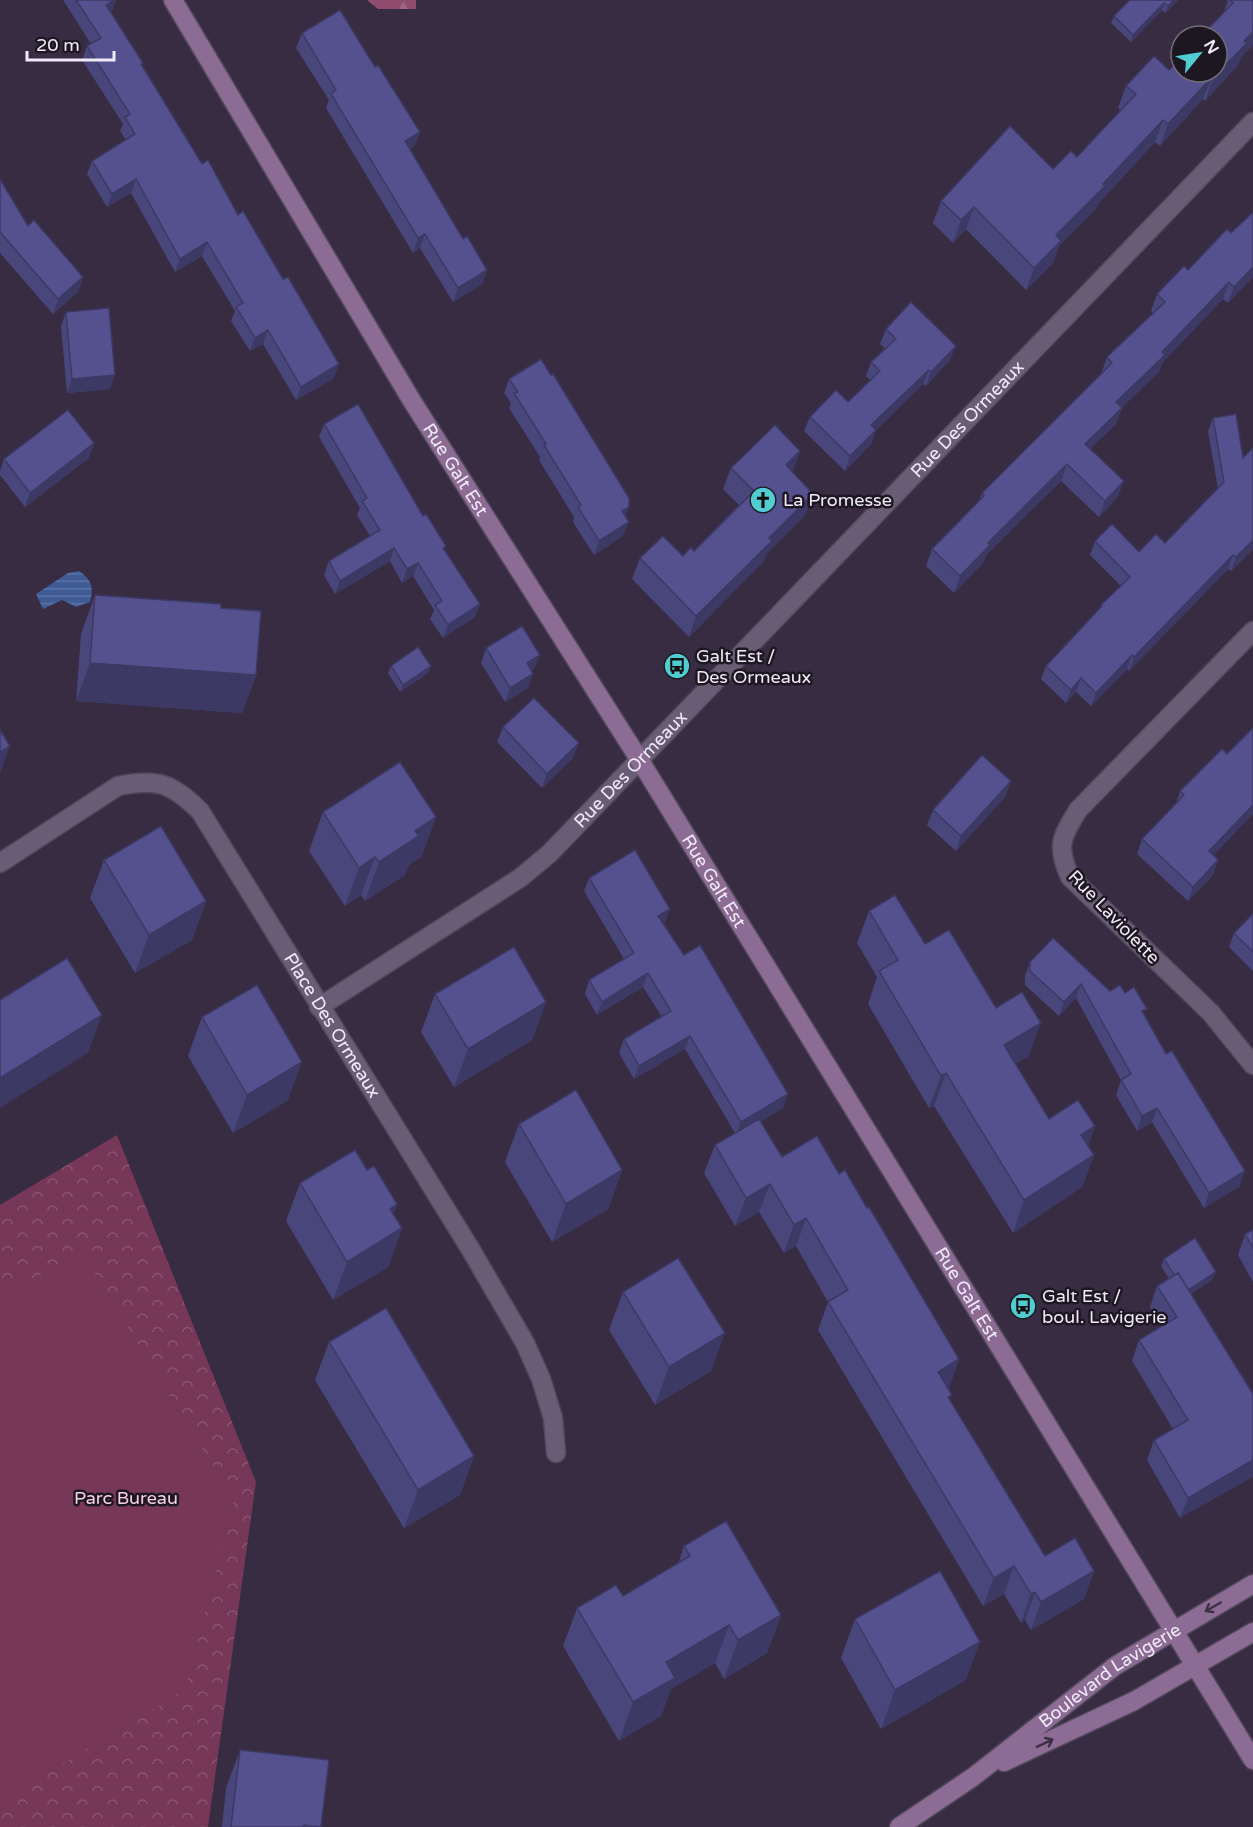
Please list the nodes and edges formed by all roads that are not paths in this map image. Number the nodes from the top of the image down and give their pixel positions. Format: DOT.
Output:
graph roads {
  1 [pos="173,0"];
  2 [pos="1253,122"];
  3 [pos="1253,631"];
  4 [pos="639,759"];
  5 [pos="0,863"];
  6 [pos="320,1007"];
  7 [pos="1253,1065"];
  8 [pos="556,1453"];
  9 [pos="1253,1584"];
  10 [pos="1173,1630"];
  11 [pos="1253,1632"];
  12 [pos="1194,1665"];
  13 [pos="1253,1760"];
  14 [pos="973,1777"];
  15 [pos="899,1827"];
  1 -- 4 [label="main road, Rue Galt Est"];
  2 -- 4 [label="street, Rue Des Ormeaux"];
  3 -- 7 [label="street, Rue Laviolette"];
  4 -- 6 [label="street, Rue Des Ormeaux"];
  4 -- 10 [label="main road, Rue Galt Est"];
  5 -- 6 [label="street, Place Des Ormeaux"];
  6 -- 8 [label="street, Place Des Ormeaux"];
  9 -- 10 [label="main road, Boulevard Lavigerie, one-way"];
  10 -- 12 [label="main road, Rue Galt Est"];
  10 -- 14 [label="main road, Boulevard Lavigerie"];
  11 -- 12 [label="main road, Boulevard Lavigerie"];
  12 -- 13 [label="main road, Rue Galt Est"];
  14 -- 12 [label="main road, Boulevard Lavigerie, one-way"];
  14 -- 15 [label="main road, Boulevard Lavigerie"];
}
